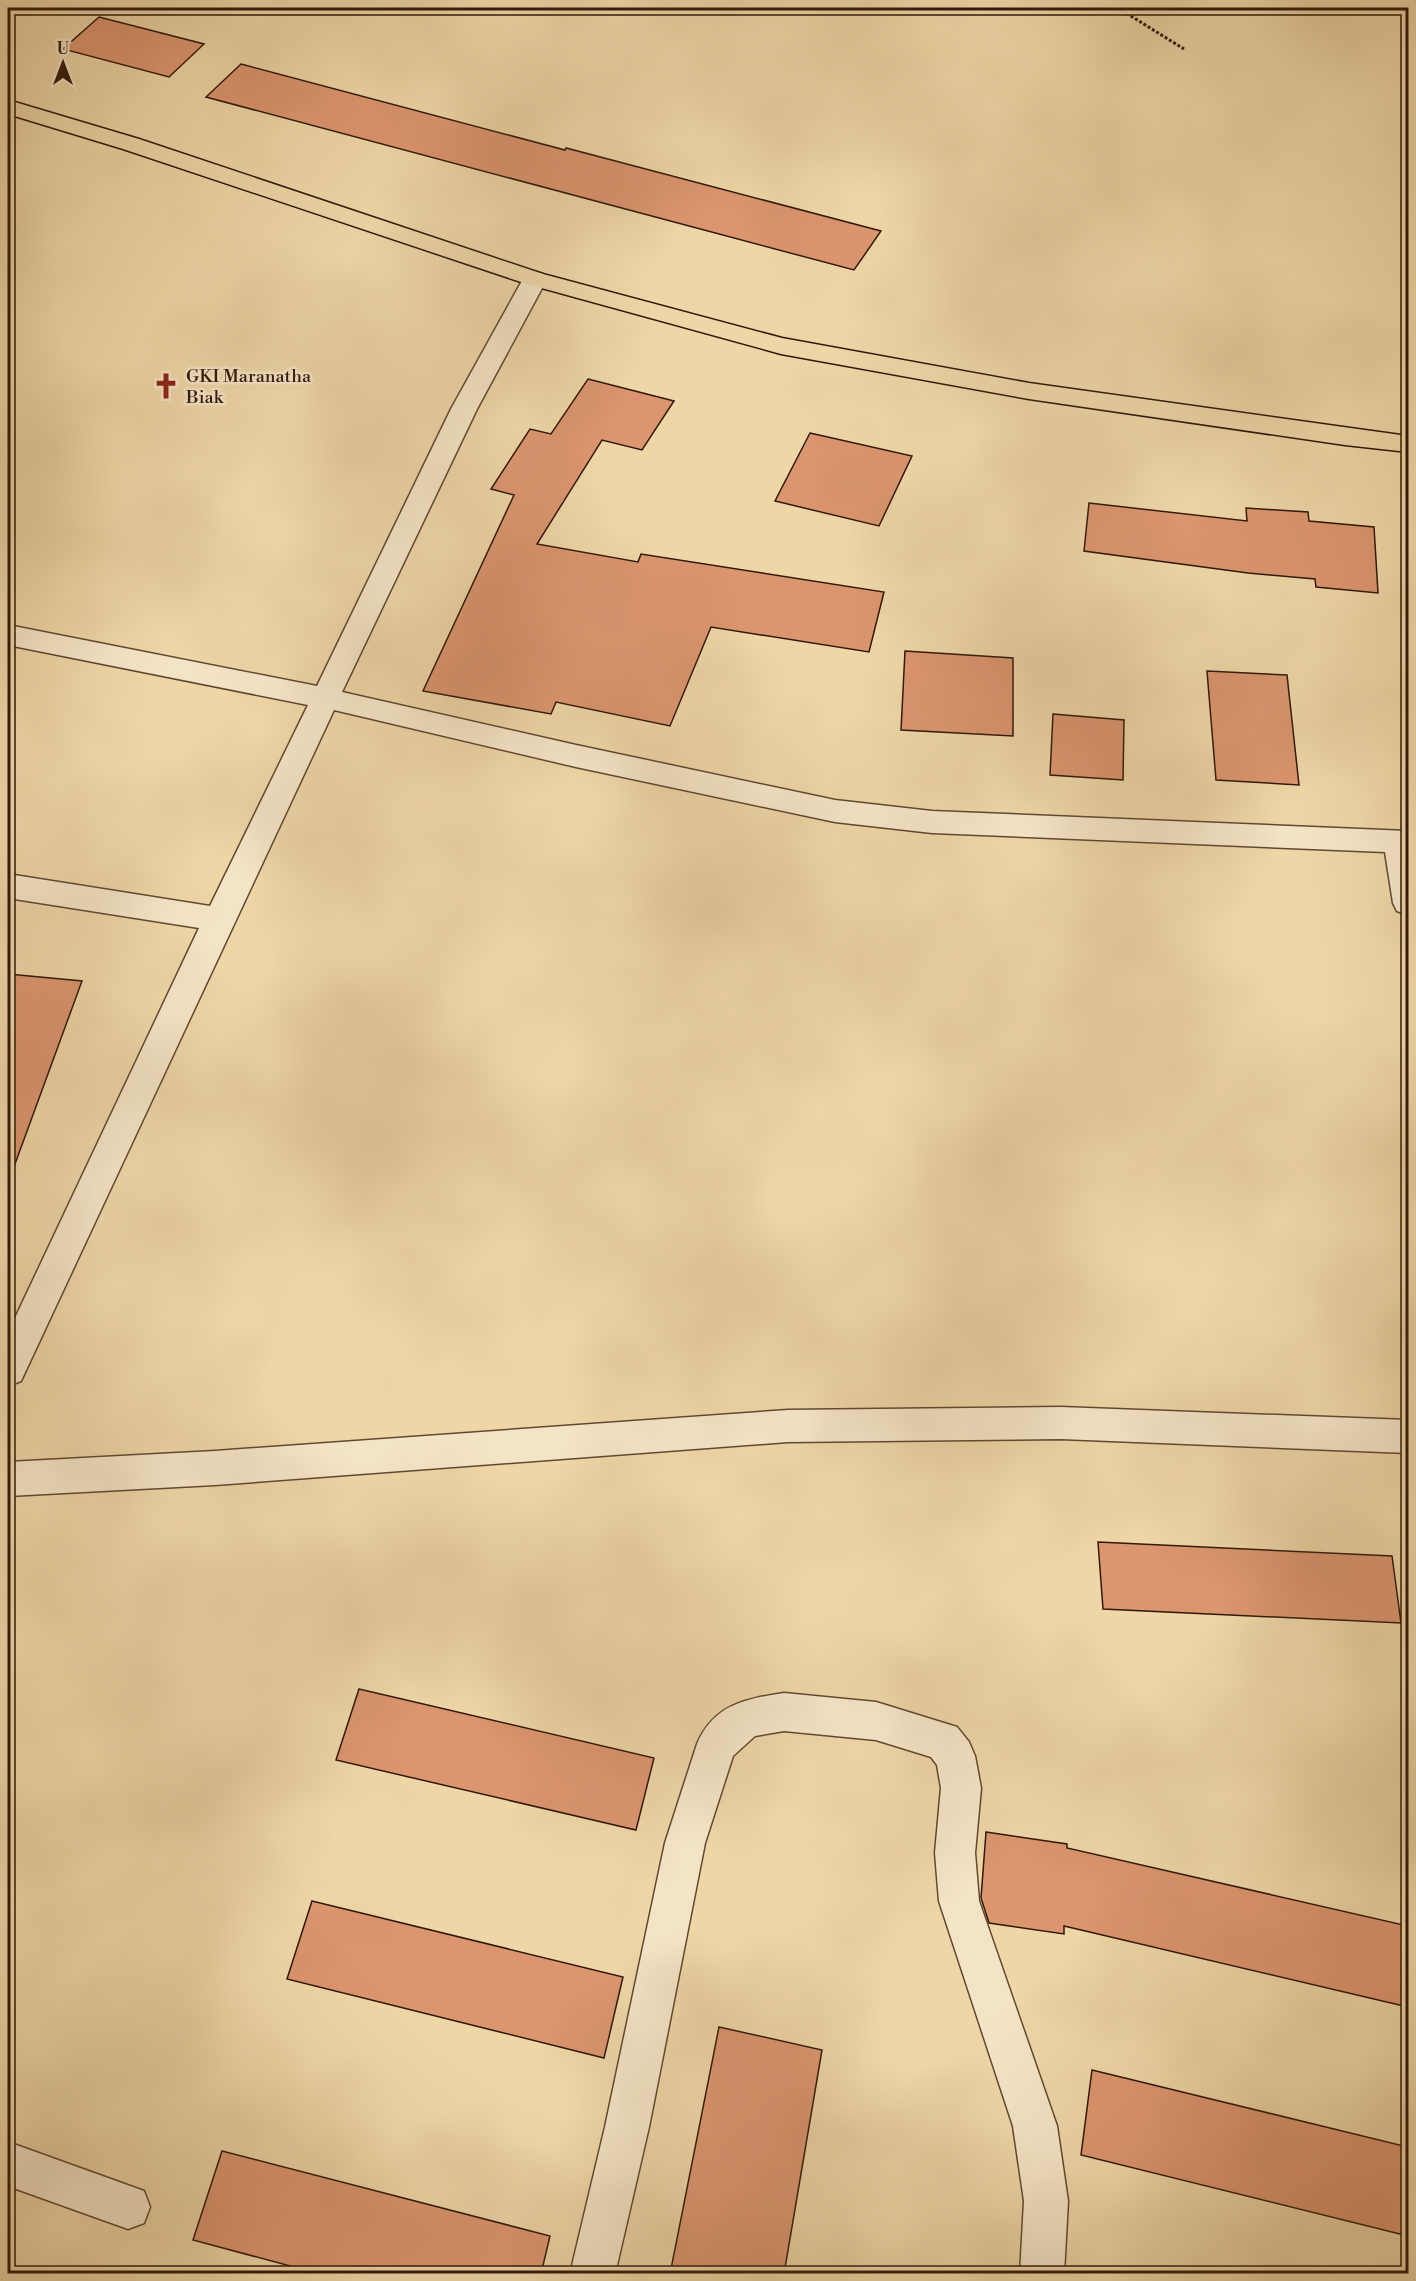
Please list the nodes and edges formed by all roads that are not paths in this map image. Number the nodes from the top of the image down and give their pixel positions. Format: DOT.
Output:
graph roads {
  1 [pos="8,107"];
  2 [pos="535,279"];
  3 [pos="1408,444"];
  4 [pos="8,635"];
  5 [pos="326,698"];
  6 [pos="1403,842"];
  7 [pos="8,886"];
  8 [pos="1408,903"];
  9 [pos="219,919"];
  10 [pos="8,1370"];
  11 [pos="1408,1437"];
  12 [pos="8,1479"];
  13 [pos="8,2164"];
  14 [pos="128,2207"];
  15 [pos="592,2274"];
  16 [pos="1042,2274"];
  1 -- 2 [label="main road"];
  2 -- 3 [label="main road"];
  2 -- 5 [label="street"];
  4 -- 5 [label="street"];
  5 -- 6 [label="street"];
  5 -- 9 [label="street"];
  6 -- 8 [label="street"];
  7 -- 9 [label="street"];
  9 -- 10 [label="street"];
  11 -- 12 [label="street"];
  13 -- 14 [label="street"];
  15 -- 16 [label="street"];
}
